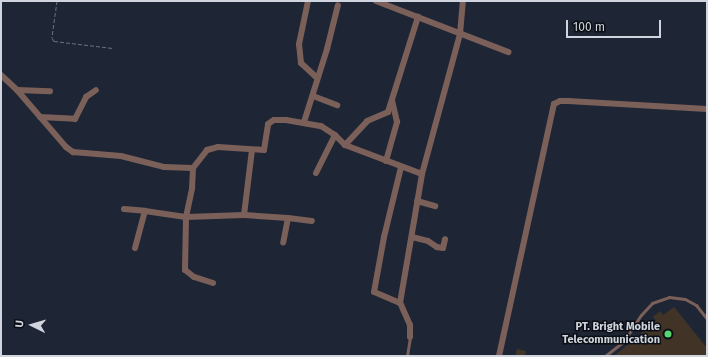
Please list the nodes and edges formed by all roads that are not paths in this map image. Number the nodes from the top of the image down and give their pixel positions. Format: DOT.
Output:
graph roads {
  1 [pos="308,1"];
  2 [pos="376,1"];
  3 [pos="462,1"];
  4 [pos="338,5"];
  5 [pos="418,17"];
  6 [pos="460,34"];
  7 [pos="508,52"];
  8 [pos="1,75"];
  9 [pos="317,78"];
  10 [pos="17,90"];
  11 [pos="96,90"];
  12 [pos="50,91"];
  13 [pos="313,96"];
  14 [pos="392,100"];
  15 [pos="337,105"];
  16 [pos="707,109"];
  17 [pos="40,117"];
  18 [pos="304,122"];
  19 [pos="336,135"];
  20 [pos="346,146"];
  21 [pos="257,150"];
  22 [pos="386,161"];
  23 [pos="401,167"];
  24 [pos="193,168"];
  25 [pos="316,173"];
  26 [pos="422,174"];
  27 [pos="417,202"];
  28 [pos="434,206"];
  29 [pos="124,209"];
  30 [pos="145,211"];
  31 [pos="244,215"];
  32 [pos="186,217"];
  33 [pos="288,218"];
  34 [pos="312,221"];
  35 [pos="412,237"];
  36 [pos="445,239"];
  37 [pos="283,243"];
  38 [pos="135,248"];
  39 [pos="213,283"];
  40 [pos="400,303"];
  41 [pos="707,319"];
  42 [pos="410,338"];
  43 [pos="407,356"];
  44 [pos="499,356"];
  45 [pos="605,356"];
  1 -- 9 [label="street"];
  2 -- 5 [label="street"];
  3 -- 6 [label="street"];
  4 -- 9 [label="street"];
  5 -- 6 [label="street"];
  5 -- 14 [label="street"];
  6 -- 7 [label="street"];
  6 -- 26 [label="street"];
  8 -- 10 [label="street"];
  9 -- 13 [label="street"];
  10 -- 12 [label="street"];
  10 -- 17 [label="street"];
  11 -- 17 [label="street"];
  13 -- 15 [label="street"];
  13 -- 18 [label="street"];
  14 -- 20 [label="street"];
  14 -- 22 [label="street"];
  16 -- 44 [label="street"];
  17 -- 24 [label="street"];
  18 -- 19 [label="street"];
  18 -- 21 [label="street"];
  19 -- 20 [label="street"];
  19 -- 25 [label="street"];
  20 -- 22 [label="street"];
  21 -- 24 [label="street"];
  21 -- 31 [label="street"];
  22 -- 23 [label="street"];
  23 -- 26 [label="street"];
  23 -- 40 [label="street"];
  24 -- 32 [label="street"];
  26 -- 27 [label="street"];
  27 -- 28 [label="street"];
  27 -- 35 [label="street"];
  29 -- 30 [label="street"];
  30 -- 32 [label="street"];
  30 -- 38 [label="street"];
  31 -- 32 [label="street"];
  31 -- 33 [label="street"];
  32 -- 39 [label="street"];
  33 -- 34 [label="street"];
  33 -- 37 [label="street"];
  35 -- 36 [label="street"];
  35 -- 40 [label="street"];
  40 -- 42 [label="street"];
  41 -- 45 [label="lane"];
  42 -- 43 [label="lane"];
}
